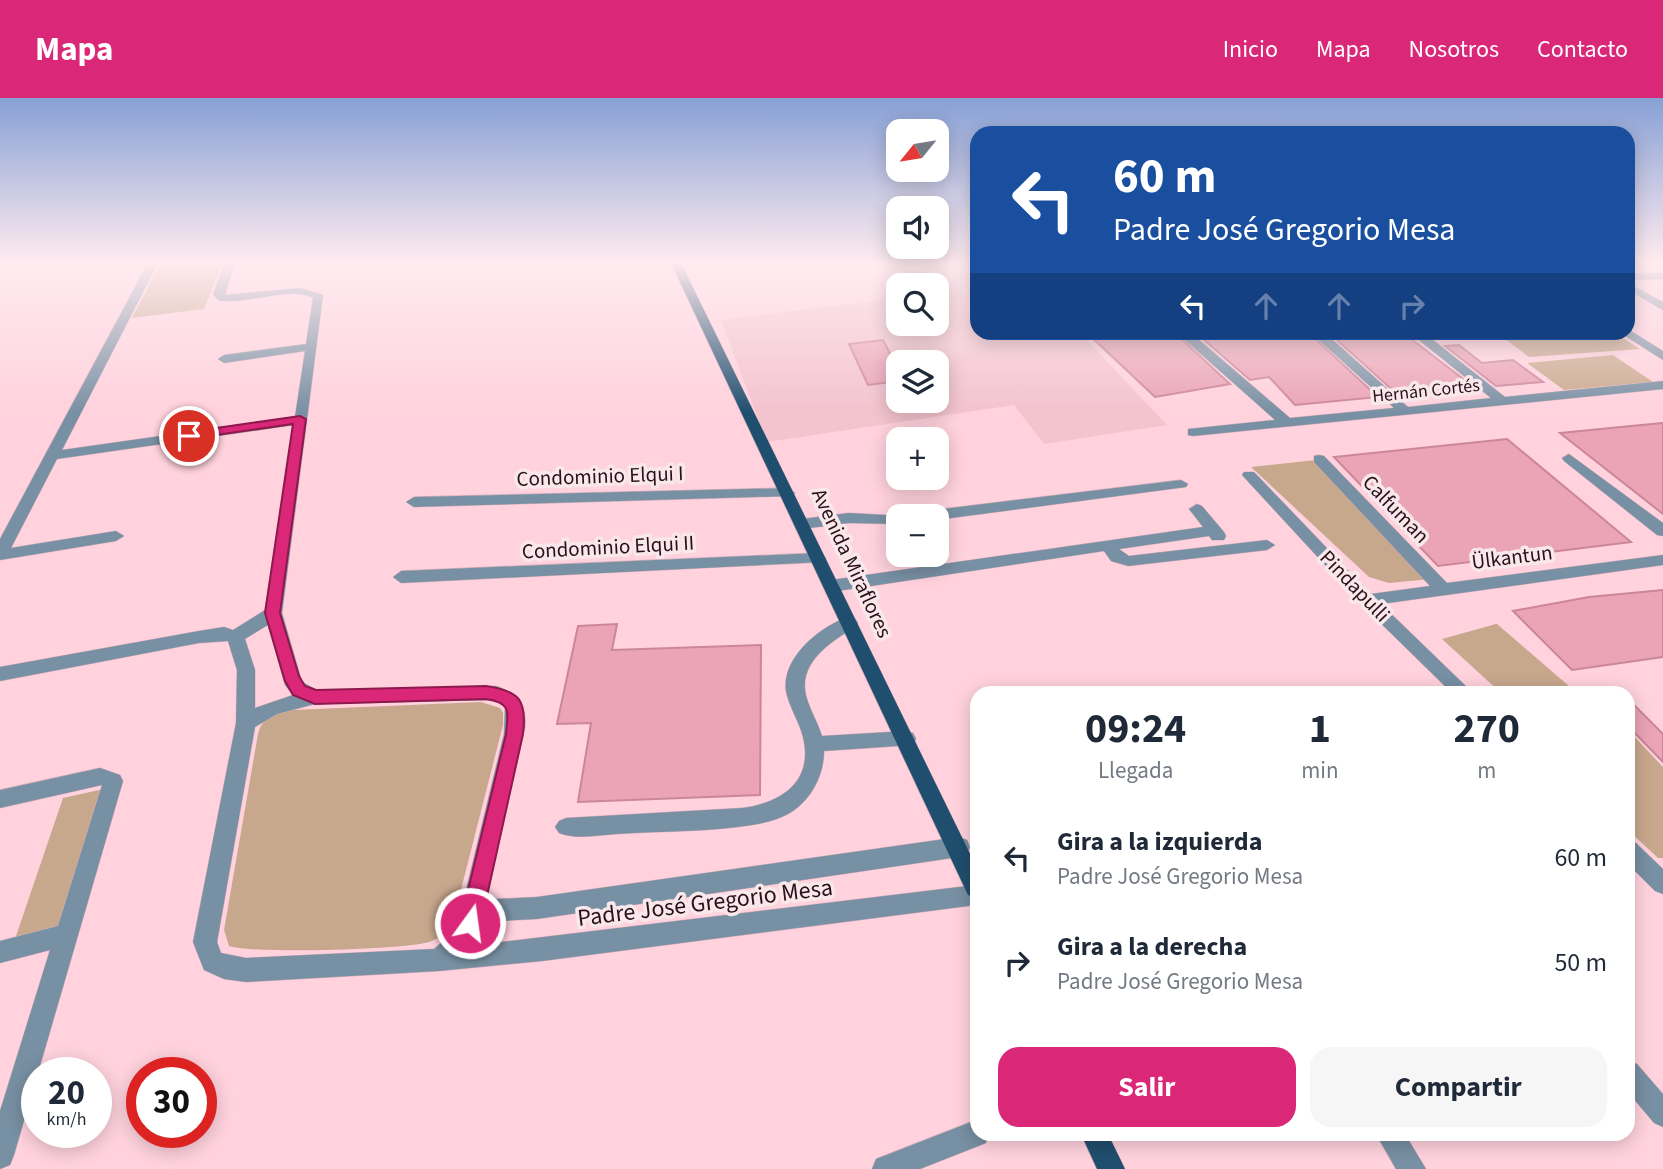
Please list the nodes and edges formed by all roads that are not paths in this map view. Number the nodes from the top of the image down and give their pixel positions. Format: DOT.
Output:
graph roads {
  1 [pos="127,313"];
  2 [pos="317,313"];
  3 [pos="700,313"];
  4 [pos="1635,338"];
  5 [pos="1191,340"];
  6 [pos="1325,340"];
  7 [pos="1425,340"];
  8 [pos="311,347"];
  9 [pos="1663,356"];
  10 [pos="224,359"];
  11 [pos="1663,385"];
  12 [pos="1502,401"];
  13 [pos="1405,411"];
  14 [pos="300,419"];
  15 [pos="1287,423"];
  16 [pos="1193,432"];
  17 [pos="51,456"];
  18 [pos="1569,458"];
  19 [pos="1319,459"];
  20 [pos="1248,475"];
  21 [pos="1181,484"];
  22 [pos="788,493"];
  23 [pos="414,502"];
  24 [pos="1197,509"];
  25 [pos="949,513"];
  26 [pos="886,519"];
  27 [pos="802,524"];
  28 [pos="1213,530"];
  29 [pos="1663,531"];
  30 [pos="116,536"];
  31 [pos="1108,545"];
  32 [pos="1267,545"];
  33 [pos="1228,550"];
  34 [pos="0,554"];
  35 [pos="818,558"];
  36 [pos="1663,560"];
  37 [pos="401,577"];
  38 [pos="831,586"];
  39 [pos="1443,589"];
  40 [pos="1367,600"];
  41 [pos="272,613"];
  42 [pos="849,623"];
  43 [pos="235,637"];
  44 [pos="0,674"];
  45 [pos="1457,686"];
  46 [pos="315,697"];
  47 [pos="246,723"];
  48 [pos="906,739"];
  49 [pos="815,744"];
  50 [pos="0,799"];
  51 [pos="566,827"];
  52 [pos="959,847"];
  53 [pos="1635,856"];
  54 [pos="970,874"];
  55 [pos="1660,877"];
  56 [pos="970,896"];
  57 [pos="476,904"];
  58 [pos="66,935"];
  59 [pos="0,952"];
  60 [pos="439,960"];
  61 [pos="1635,1081"];
  62 [pos="1663,1114"];
  63 [pos="970,1135"];
  64 [pos="1097,1141"];
  65 [pos="1394,1141"];
  66 [pos="0,1155"];
  67 [pos="886,1169"];
  68 [pos="1111,1169"];
  69 [pos="1412,1169"];
  1 -- 17 [label="street"];
  2 -- 8 [label="street"];
  3 -- 22 [label="main road, Avenida Miraflores"];
  4 -- 9 [label="street"];
  5 -- 15 [label="street"];
  6 -- 13 [label="street"];
  7 -- 12 [label="street"];
  8 -- 10 [label="street"];
  8 -- 14 [label="street"];
  11 -- 12 [label="street, Hernán Cortés"];
  12 -- 13 [label="street, Hernán Cortés"];
  13 -- 15 [label="street, Hernán Cortés"];
  14 -- 17 [label="street"];
  14 -- 41 [label="street"];
  15 -- 16 [label="street, Hernán Cortés"];
  17 -- 34 [label="street"];
  18 -- 29 [label="street"];
  19 -- 39 [label="street, Calfuman"];
  20 -- 40 [label="street, Pindapulli"];
  21 -- 25 [label="street"];
  22 -- 23 [label="street, Condominio Elqui I"];
  22 -- 27 [label="main road, Avenida Miraflores"];
  24 -- 28 [label="street"];
  26 -- 27 [label="street"];
  27 -- 35 [label="main road, Avenida Miraflores"];
  28 -- 31 [label="street"];
  28 -- 33 [label="street"];
  30 -- 34 [label="street"];
  31 -- 33 [label="street"];
  31 -- 38 [label="street"];
  32 -- 33 [label="street"];
  35 -- 37 [label="street, Condominio Elqui II"];
  35 -- 38 [label="main road, Avenida Miraflores"];
  36 -- 39 [label="street, Ülkantun"];
  38 -- 42 [label="main road, Avenida Miraflores"];
  39 -- 40 [label="street, Ülkantun"];
  40 -- 45 [label="street, Pindapulli"];
  41 -- 43 [label="street"];
  41 -- 46 [label="street"];
  42 -- 48 [label="main road, Avenida Miraflores"];
  42 -- 49 [label="street"];
  43 -- 44 [label="street"];
  43 -- 47 [label="street, Padre José Gregorio Mesa"];
  46 -- 47 [label="street"];
  46 -- 57 [label="street"];
  47 -- 60 [label="street, Padre José Gregorio Mesa"];
  48 -- 49 [label="street"];
  48 -- 52 [label="main road, Avenida Miraflores"];
  49 -- 51 [label="street"];
  50 -- 58 [label="street"];
  52 -- 54 [label="main road, Avenida Miraflores"];
  52 -- 57 [label="street, Padre José Gregorio Mesa"];
  53 -- 55 [label="street"];
  56 -- 60 [label="street, Padre José Gregorio Mesa"];
  57 -- 60 [label="street"];
  58 -- 59 [label="street"];
  58 -- 66 [label="street"];
  61 -- 62 [label="street"];
  63 -- 67 [label="street"];
  64 -- 68 [label="main road"];
  65 -- 69 [label="street"];
}
